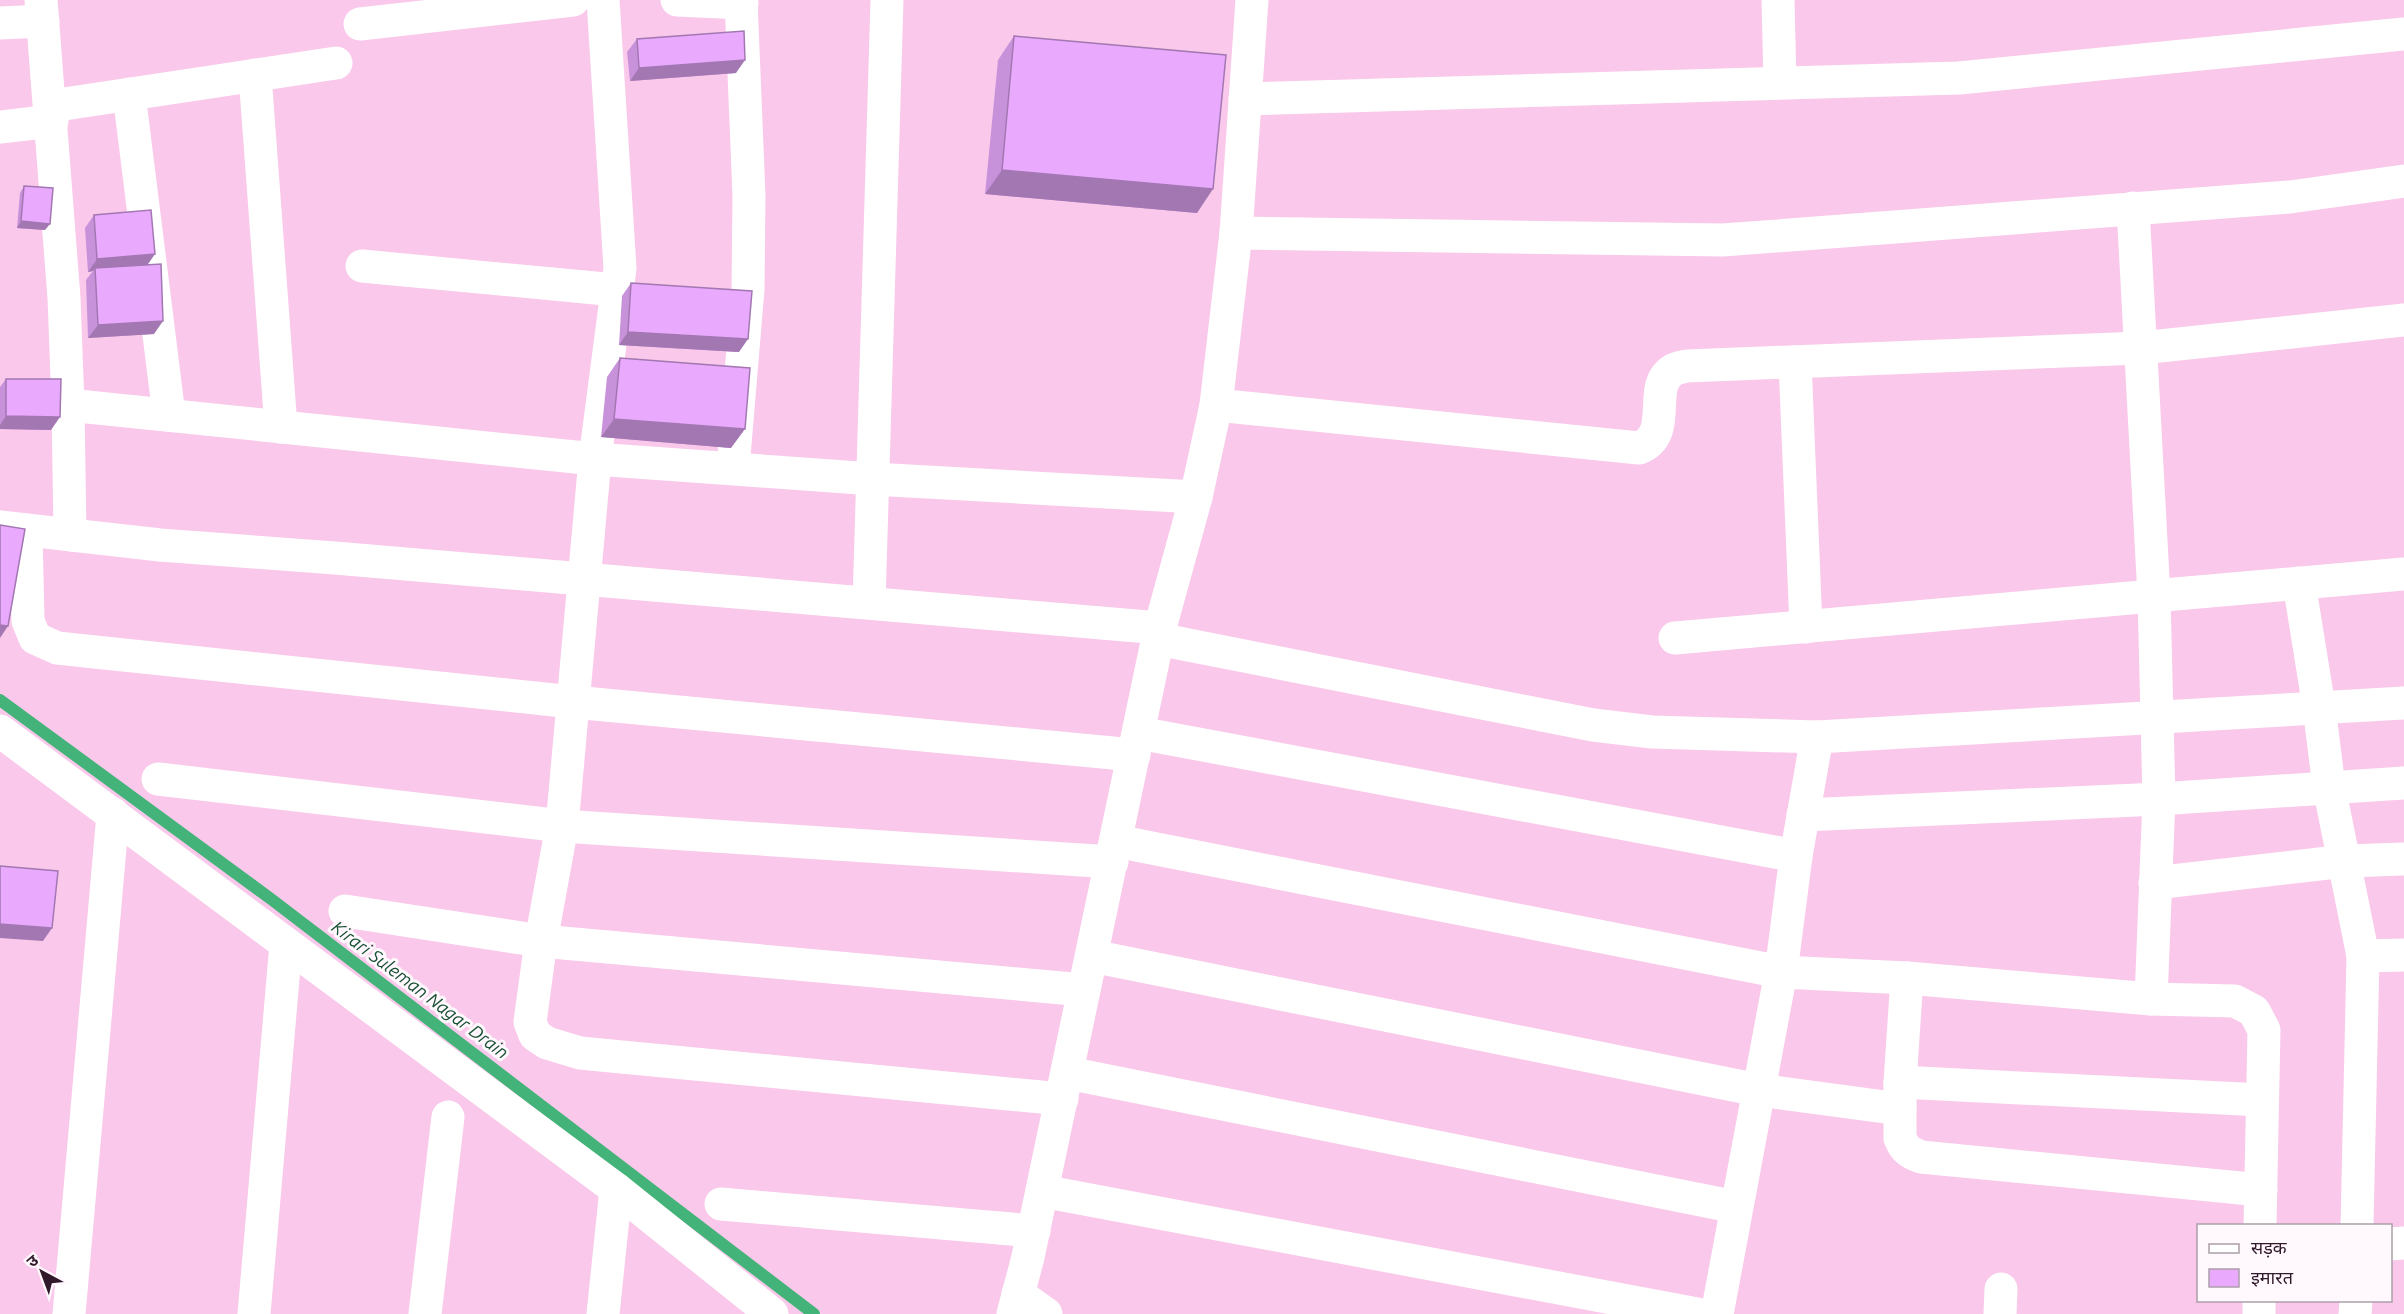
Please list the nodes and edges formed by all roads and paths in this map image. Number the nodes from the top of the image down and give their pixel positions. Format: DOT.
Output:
graph roads {
  1 [pos="573,0"];
  2 [pos="603,0"];
  3 [pos="677,0"];
  4 [pos="887,0"];
  5 [pos="1252,0"];
  6 [pos="1778,0"];
  7 [pos="742,2"];
  8 [pos="42,11"];
  9 [pos="0,23"];
  10 [pos="360,24"];
  11 [pos="2404,34"];
  12 [pos="336,63"];
  13 [pos="255,75"];
  14 [pos="1780,83"];
  15 [pos="129,94"];
  16 [pos="1245,99"];
  17 [pos="52,114"];
  18 [pos="0,127"];
  19 [pos="2404,181"];
  20 [pos="2133,208"];
  21 [pos="1236,233"];
  22 [pos="362,266"];
  23 [pos="616,290"];
  24 [pos="2404,320"];
  25 [pos="2141,348"];
  26 [pos="1795,362"];
  27 [pos="68,405"];
  28 [pos="1216,405"];
  29 [pos="169,416"];
  30 [pos="281,427"];
  31 [pos="595,459"];
  32 [pos="733,468"];
  33 [pos="873,479"];
  34 [pos="1196,497"];
  35 [pos="13,529"];
  36 [pos="70,535"];
  37 [pos="2404,574"];
  38 [pos="584,579"];
  39 [pos="2299,583"];
  40 [pos="2154,596"];
  41 [pos="869,603"];
  42 [pos="1806,627"];
  43 [pos="1159,634"];
  44 [pos="1675,638"];
  45 [pos="573,702"];
  46 [pos="2404,703"];
  47 [pos="2319,707"];
  48 [pos="2157,717"];
  49 [pos="0,731"];
  50 [pos="1817,737"];
  51 [pos="1136,744"];
  52 [pos="158,779"];
  53 [pos="2404,783"];
  54 [pos="2329,787"];
  55 [pos="2159,799"];
  56 [pos="113,814"];
  57 [pos="1803,815"];
  58 [pos="562,826"];
  59 [pos="1114,851"];
  60 [pos="1796,856"];
  61 [pos="2404,859"];
  62 [pos="2345,861"];
  63 [pos="2156,883"];
  64 [pos="345,911"];
  65 [pos="541,941"];
  66 [pos="286,944"];
  67 [pos="2404,955"];
  68 [pos="1092,956"];
  69 [pos="2363,956"];
  70 [pos="1781,972"];
  71 [pos="1906,978"];
  72 [pos="1084,990"];
  73 [pos="2151,999"];
  74 [pos="1065,1086"];
  75 [pos="1758,1090"];
  76 [pos="1900,1095"];
  77 [pos="2262,1100"];
  78 [pos="448,1117"];
  79 [pos="616,1189"];
  80 [pos="2261,1190"];
  81 [pos="1042,1191"];
  82 [pos="721,1203"];
  83 [pos="1736,1207"];
  84 [pos="2260,1224"];
  85 [pos="2357,1224"];
  86 [pos="1034,1231"];
  87 [pos="1016,1304"];
  88 [pos="69,1314"];
  89 [pos="254,1314"];
  90 [pos="425,1314"];
  91 [pos="603,1314"];
  92 [pos="772,1314"];
  93 [pos="1046,1314"];
  94 [pos="1697,1314"];
  95 [pos="1716,1314"];
  1 -- 10 [label="street"];
  2 -- 23 [label="street"];
  3 -- 7 [label="street"];
  4 -- 33 [label="street"];
  5 -- 16 [label="street"];
  6 -- 14 [label="street"];
  7 -- 32 [label="street"];
  8 -- 9 [label="street"];
  8 -- 17 [label="street"];
  11 -- 14 [label="street"];
  12 -- 13 [label="street"];
  13 -- 15 [label="street"];
  13 -- 30 [label="street"];
  14 -- 16 [label="street"];
  15 -- 17 [label="street"];
  15 -- 29 [label="street"];
  16 -- 21 [label="street"];
  17 -- 18 [label="street"];
  17 -- 27 [label="street"];
  19 -- 20 [label="street"];
  20 -- 21 [label="street"];
  20 -- 25 [label="street"];
  21 -- 28 [label="street"];
  22 -- 23 [label="street"];
  23 -- 31 [label="street"];
  24 -- 25 [label="street"];
  25 -- 26 [label="street"];
  25 -- 40 [label="street"];
  26 -- 28 [label="street"];
  26 -- 42 [label="street"];
  27 -- 29 [label="street"];
  27 -- 36 [label="street"];
  28 -- 34 [label="street"];
  29 -- 30 [label="street"];
  30 -- 31 [label="street"];
  31 -- 32 [label="street"];
  31 -- 38 [label="street"];
  32 -- 33 [label="street"];
  33 -- 34 [label="street"];
  33 -- 41 [label="street"];
  34 -- 43 [label="street"];
  35 -- 36 [label="street"];
  35 -- 45 [label="street"];
  36 -- 38 [label="street"];
  37 -- 39 [label="street"];
  38 -- 41 [label="street"];
  38 -- 45 [label="street"];
  39 -- 40 [label="street"];
  39 -- 47 [label="street"];
  40 -- 42 [label="street"];
  40 -- 48 [label="street"];
  41 -- 43 [label="street"];
  42 -- 44 [label="street"];
  43 -- 50 [label="street"];
  43 -- 51 [label="street"];
  45 -- 51 [label="street"];
  45 -- 58 [label="street"];
  46 -- 47 [label="street"];
  47 -- 48 [label="street"];
  47 -- 54 [label="street"];
  48 -- 50 [label="street"];
  48 -- 55 [label="street"];
  49 -- 56 [label="street"];
  50 -- 57 [label="street"];
  51 -- 59 [label="street"];
  51 -- 60 [label="street"];
  52 -- 58 [label="street"];
  53 -- 54 [label="street"];
  54 -- 55 [label="street"];
  54 -- 62 [label="street"];
  55 -- 57 [label="street"];
  55 -- 63 [label="street"];
  56 -- 66 [label="street"];
  56 -- 88 [label="street"];
  57 -- 60 [label="street"];
  58 -- 59 [label="street"];
  58 -- 65 [label="street"];
  59 -- 68 [label="street"];
  59 -- 70 [label="street"];
  60 -- 70 [label="street"];
  61 -- 62 [label="street"];
  62 -- 63 [label="street"];
  62 -- 69 [label="street"];
  63 -- 73 [label="street"];
  64 -- 65 [label="street"];
  65 -- 72 [label="street"];
  65 -- 74 [label="street"];
  66 -- 79 [label="street"];
  66 -- 89 [label="street"];
  67 -- 69 [label="street"];
  68 -- 72 [label="street"];
  68 -- 75 [label="street"];
  69 -- 85 [label="street"];
  70 -- 71 [label="street"];
  70 -- 75 [label="street"];
  71 -- 73 [label="street"];
  71 -- 76 [label="street"];
  72 -- 74 [label="street"];
  73 -- 77 [label="street"];
  74 -- 81 [label="street"];
  74 -- 83 [label="street"];
  75 -- 76 [label="street"];
  75 -- 83 [label="street"];
  76 -- 77 [label="street"];
  76 -- 80 [label="street"];
  77 -- 80 [label="street"];
  78 -- 90 [label="street"];
  79 -- 91 [label="street"];
  79 -- 92 [label="street"];
  80 -- 84 [label="street"];
  81 -- 86 [label="street"];
  81 -- 94 [label="street"];
  82 -- 86 [label="street"];
  83 -- 95 [label="street"];
  86 -- 87 [label="street"];
  87 -- 93 [label="street"];
}
